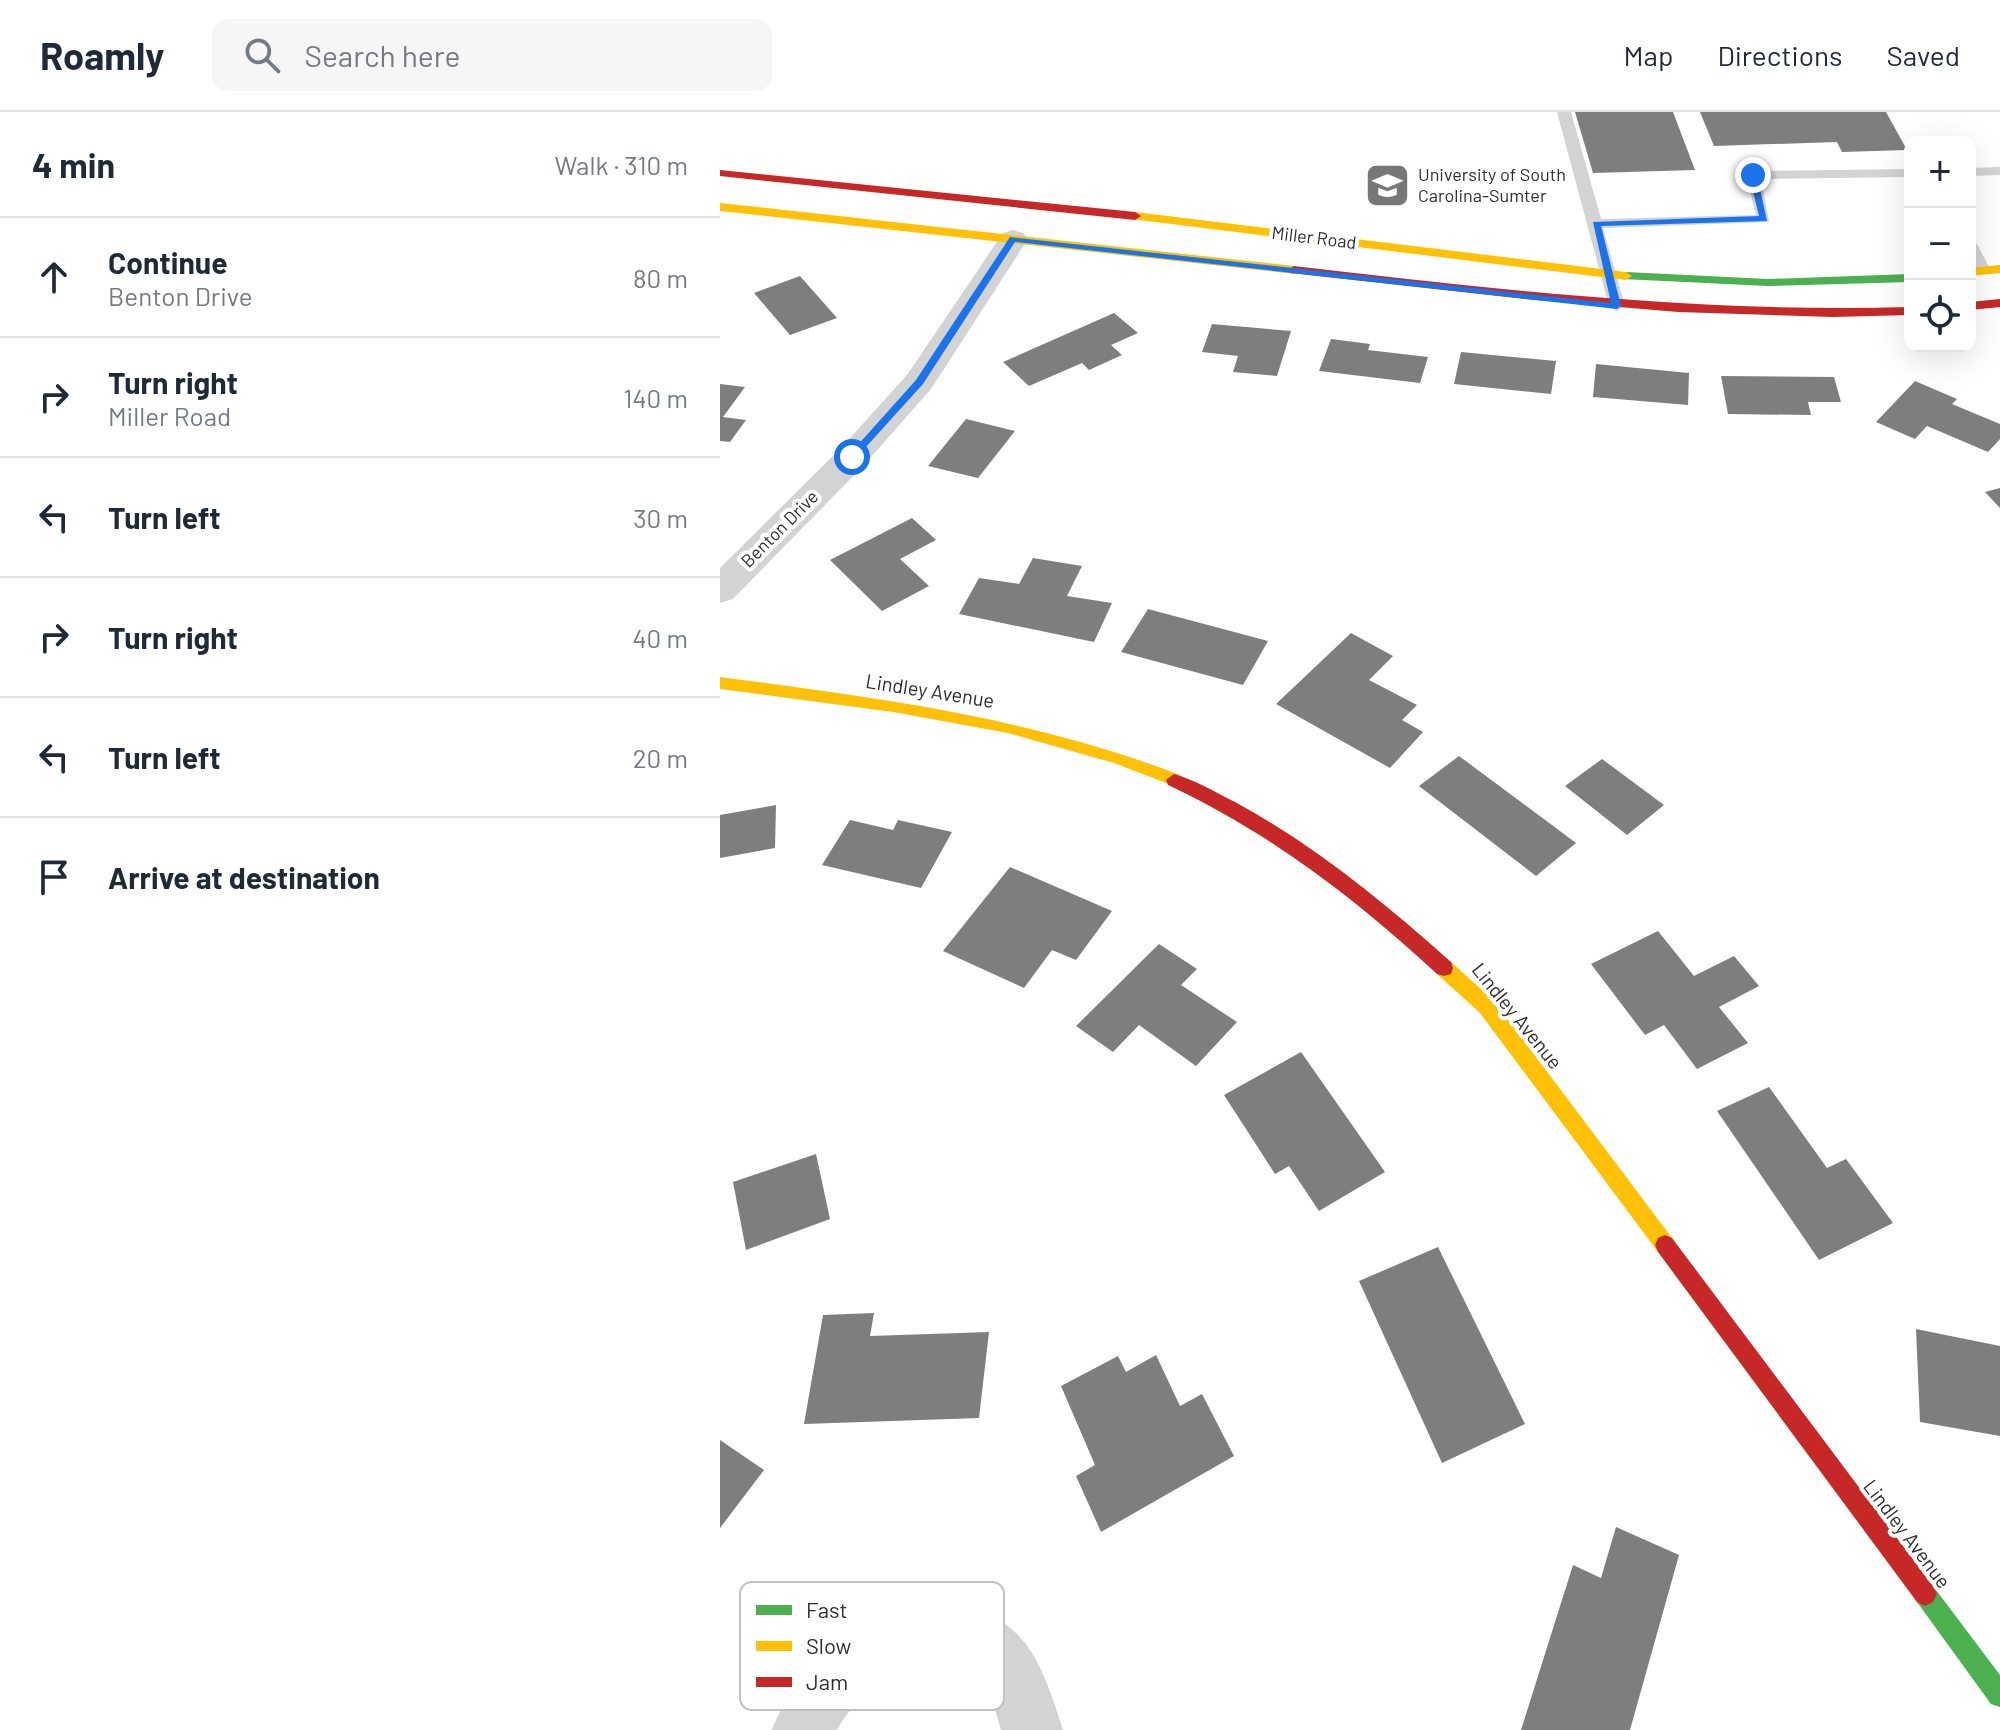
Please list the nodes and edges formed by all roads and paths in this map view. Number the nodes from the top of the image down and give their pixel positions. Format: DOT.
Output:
graph roads {
  1 [pos="1564,112"];
  2 [pos="2000,171"];
  3 [pos="1976,172"];
  4 [pos="720,173"];
  5 [pos="1904,173"];
  6 [pos="720,207"];
  7 [pos="1596,224"];
  8 [pos="1013,239"];
  9 [pos="1976,253"];
  10 [pos="1989,272"];
  11 [pos="1611,275"];
  12 [pos="1904,278"];
  13 [pos="2000,303"];
  14 [pos="1976,305"];
  15 [pos="1617,306"];
  16 [pos="1904,311"];
  17 [pos="720,590"];
  18 [pos="720,683"];
  19 [pos="1004,1660"];
  20 [pos="2000,1695"];
  21 [pos="813,1710"];
  22 [pos="803,1730"];
  23 [pos="1032,1730"];
  1 -- 7 [label="lane"];
  2 -- 3 [label="lane"];
  4 -- 11 [label="street, Miller Road"];
  5 -- 7 [label="lane"];
  6 -- 8 [label="street, Miller Road"];
  7 -- 11 [label="lane"];
  8 -- 15 [label="street, Miller Road"];
  8 -- 17 [label="street, Benton Drive"];
  9 -- 10 [label="lane"];
  11 -- 12 [label="street, Miller Road"];
  11 -- 15 [label="lane"];
  13 -- 14 [label="street"];
  15 -- 16 [label="street, Miller Road"];
  18 -- 20 [label="street, Lindley Avenue"];
  19 -- 23 [label="street"];
  21 -- 22 [label="street"];
}
